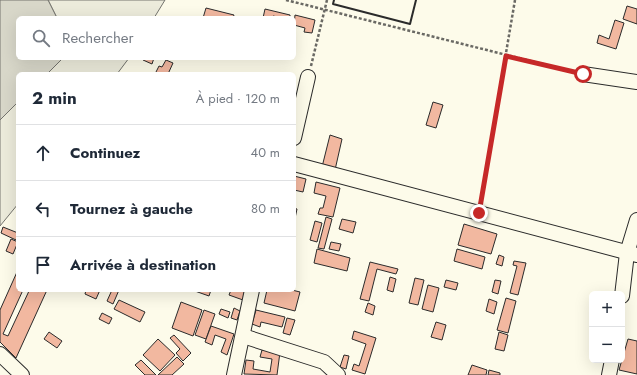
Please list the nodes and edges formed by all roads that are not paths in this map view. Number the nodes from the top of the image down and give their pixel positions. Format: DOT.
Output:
graph roads {
  1 [pos="583,74"];
  2 [pos="308,77"];
  3 [pos="637,82"];
  4 [pos="296,129"];
  5 [pos="296,165"];
  6 [pos="637,220"];
  7 [pos="632,254"];
  8 [pos="623,291"];
  9 [pos="252,292"];
  10 [pos="243,336"];
  11 [pos="0,354"];
  12 [pos="611,363"];
  13 [pos="22,375"];
  14 [pos="234,375"];
  15 [pos="338,375"];
  16 [pos="609,375"];
  1 -- 3 [label="street"];
  2 -- 4 [label="street"];
  5 -- 7 [label="street"];
  6 -- 7 [label="street"];
  7 -- 8 [label="street"];
  9 -- 10 [label="street"];
  10 -- 14 [label="street"];
  10 -- 15 [label="street"];
  11 -- 13 [label="street"];
  12 -- 16 [label="street"];
}
